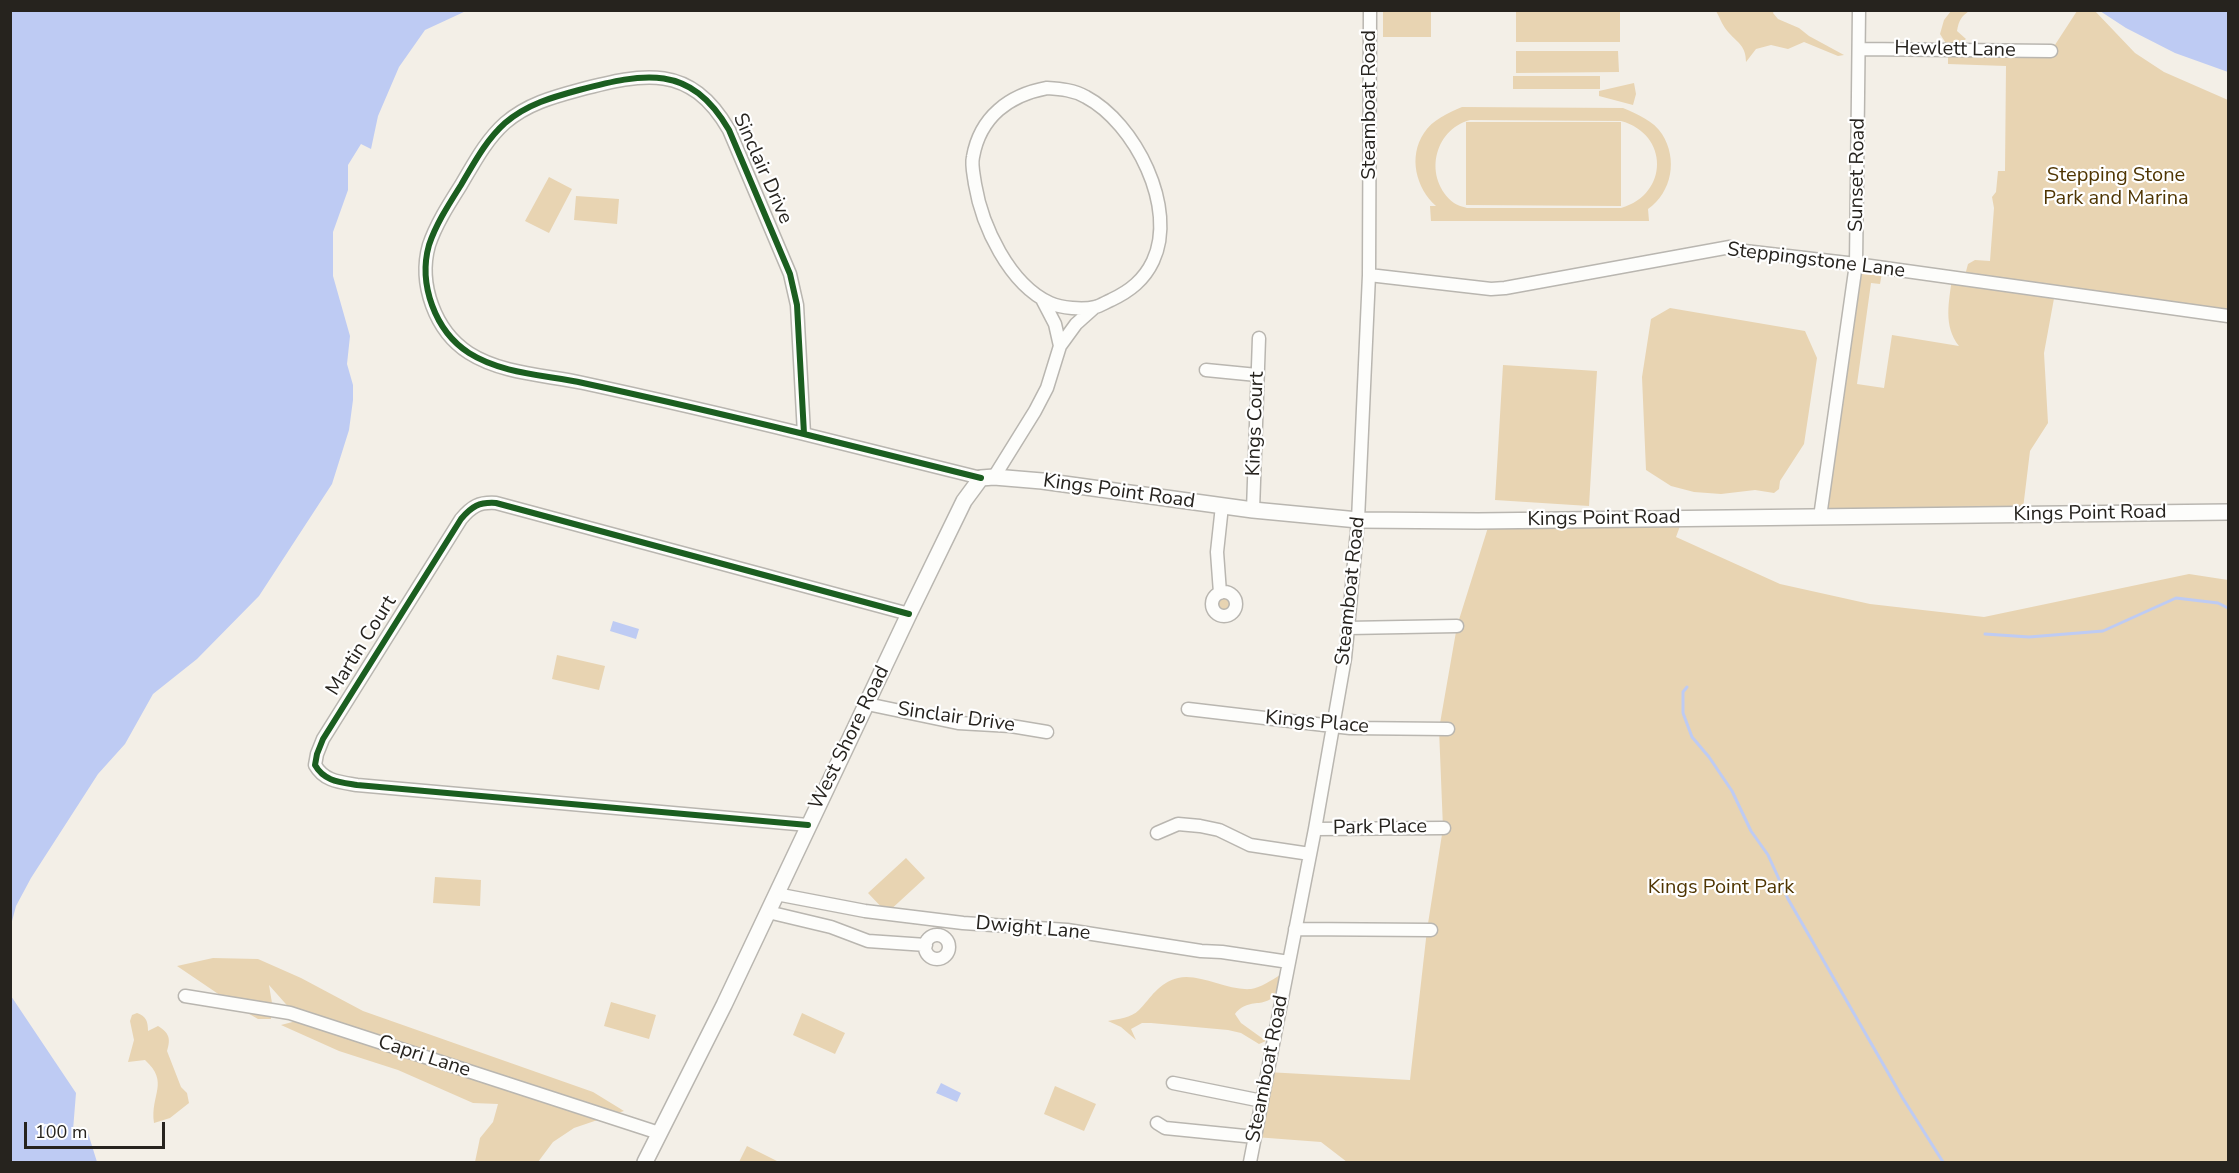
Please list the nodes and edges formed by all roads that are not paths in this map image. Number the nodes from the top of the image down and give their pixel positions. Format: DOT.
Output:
graph roads {
  1 [pos="1370,10"];
  2 [pos="1859,10"];
  3 [pos="1859,49"];
  4 [pos="2051,51"];
  5 [pos="1856,264"];
  6 [pos="1369,275"];
  7 [pos="1042,298"];
  8 [pos="1095,308"];
  9 [pos="2229,316"];
  10 [pos="1260,338"];
  11 [pos="1060,346"];
  12 [pos="1206,370"];
  13 [pos="1257,375"];
  14 [pos="804,434"];
  15 [pos="988,477"];
  16 [pos="1222,506"];
  17 [pos="1253,510"];
  18 [pos="2229,512"];
  19 [pos="1820,517"];
  20 [pos="1358,520"];
  21 [pos="1220,593"];
  22 [pos="909,614"];
  23 [pos="1457,626"];
  24 [pos="1348,628"];
  25 [pos="867,704"];
  26 [pos="1188,709"];
  27 [pos="1334,726"];
  28 [pos="1448,729"];
  29 [pos="1047,732"];
  30 [pos="808,825"];
  31 [pos="1444,828"];
  32 [pos="1315,829"];
  33 [pos="1157,833"];
  34 [pos="1310,854"];
  35 [pos="776,894"];
  36 [pos="768,912"];
  37 [pos="1295,929"];
  38 [pos="1431,930"];
  39 [pos="926,945"];
  40 [pos="1289,962"];
  41 [pos="185,996"];
  42 [pos="1173,1083"];
  43 [pos="1262,1101"];
  44 [pos="1157,1123"];
  45 [pos="659,1132"];
  46 [pos="1255,1137"];
  47 [pos="645,1162"];
  48 [pos="1250,1162"];
  1 -- 6 [label="street, Steamboat Road"];
  2 -- 3 [label="street, Sunset Road"];
  3 -- 4 [label="street, Hewlett Lane"];
  3 -- 5 [label="street, Sunset Road"];
  5 -- 6 [label="street, Steppingstone Lane"];
  5 -- 9 [label="street, Steppingstone Lane"];
  5 -- 19 [label="street, Sunset Road"];
  6 -- 20 [label="street, Steamboat Road"];
  7 -- 8 [label="street"];
  7 -- 8 [label="street"];
  7 -- 11 [label="street"];
  8 -- 11 [label="street"];
  10 -- 13 [label="street, Kings Court"];
  11 -- 15 [label="street"];
  12 -- 13 [label="street"];
  13 -- 17 [label="street, Kings Court"];
  14 -- 14 [label="street, Sinclair Drive"];
  14 -- 15 [label="street, Sinclair Drive"];
  15 -- 16 [label="main road, Kings Point Road"];
  15 -- 22 [label="main road, West Shore Road"];
  16 -- 17 [label="main road, Kings Point Road"];
  16 -- 21 [label="street"];
  17 -- 20 [label="main road, Kings Point Road"];
  18 -- 19 [label="main road, Kings Point Road"];
  19 -- 20 [label="main road, Kings Point Road"];
  20 -- 24 [label="street, Steamboat Road"];
  22 -- 25 [label="main road, West Shore Road"];
  22 -- 30 [label="street, Martin Court"];
  23 -- 24 [label="street"];
  24 -- 27 [label="street, Steamboat Road"];
  25 -- 29 [label="street, Sinclair Drive"];
  25 -- 30 [label="main road, West Shore Road"];
  26 -- 27 [label="street, Kings Place"];
  27 -- 28 [label="street, Kings Place"];
  27 -- 32 [label="street, Steamboat Road"];
  30 -- 35 [label="main road, West Shore Road"];
  31 -- 32 [label="street, Park Place"];
  32 -- 34 [label="street, Steamboat Road"];
  33 -- 34 [label="street"];
  34 -- 37 [label="street, Steamboat Road"];
  35 -- 36 [label="main road, West Shore Road"];
  35 -- 40 [label="street, Dwight Lane"];
  36 -- 39 [label="street"];
  36 -- 45 [label="main road, West Shore Road"];
  37 -- 38 [label="street"];
  37 -- 40 [label="street, Steamboat Road"];
  40 -- 43 [label="street, Steamboat Road"];
  41 -- 45 [label="street, Capri Lane"];
  42 -- 43 [label="street"];
  43 -- 46 [label="street, Steamboat Road"];
  44 -- 46 [label="street"];
  45 -- 47 [label="main road, West Shore Road"];
  46 -- 48 [label="street, Steamboat Road"];
}
